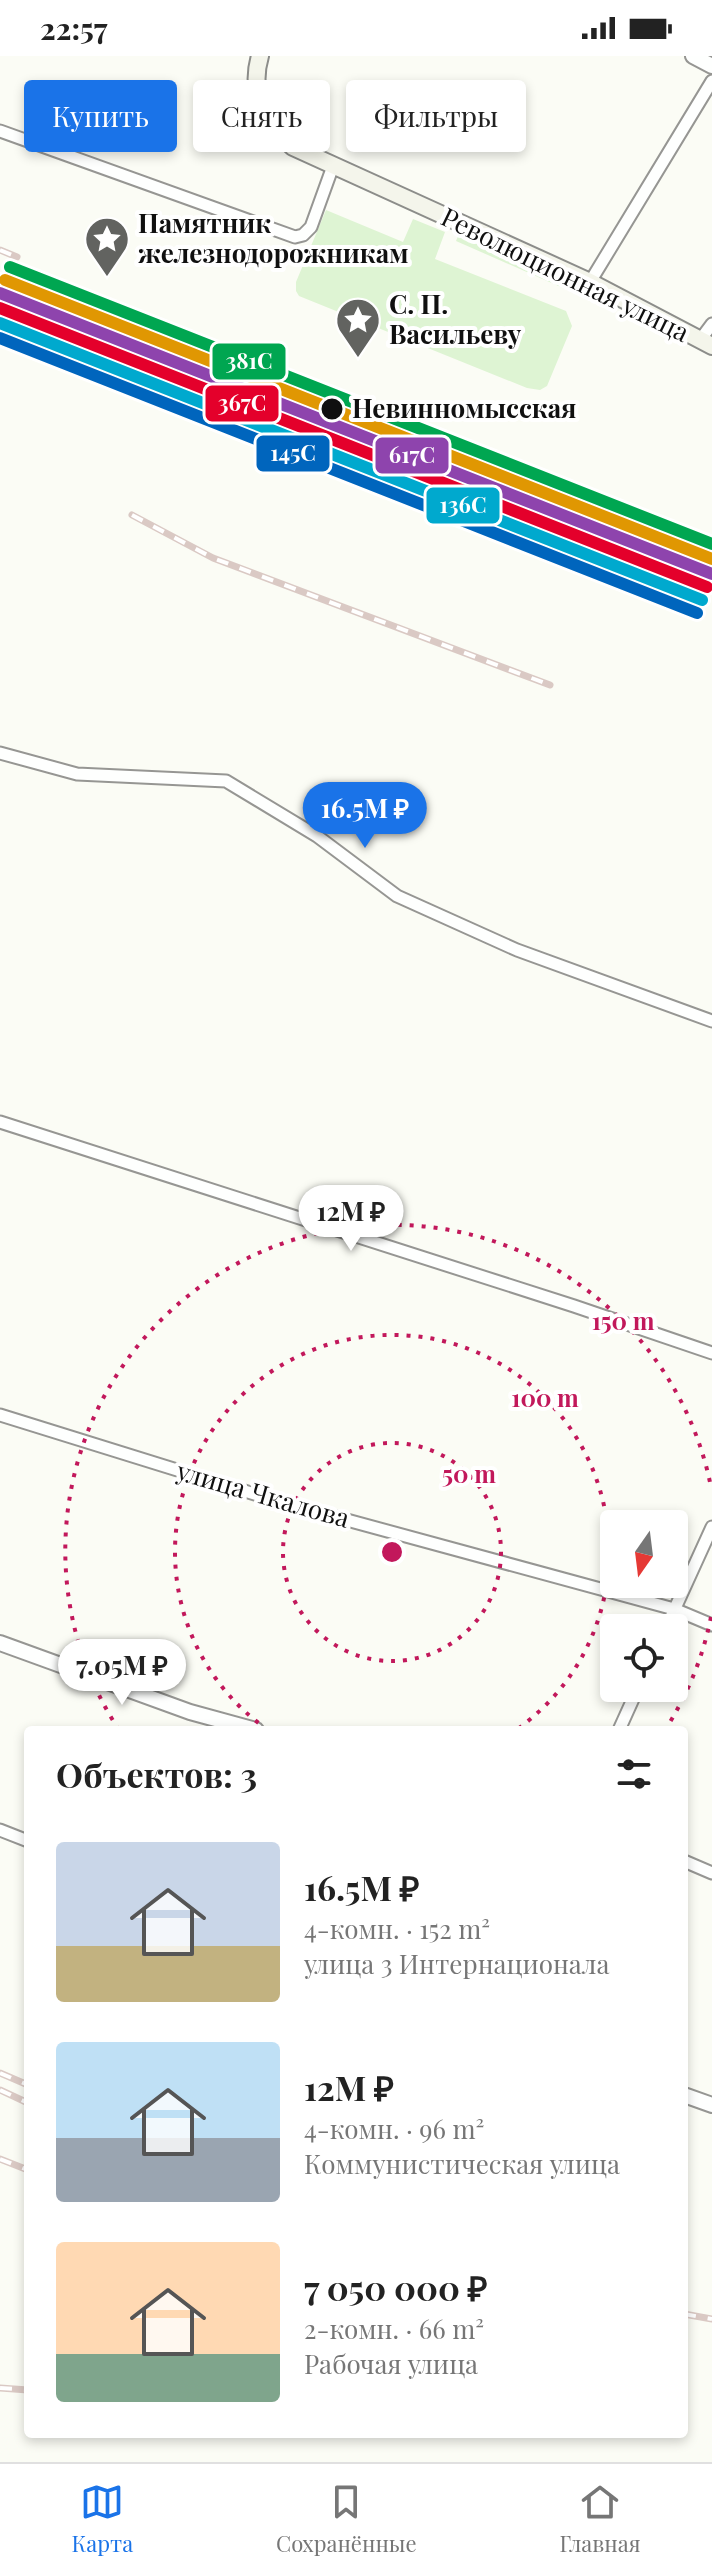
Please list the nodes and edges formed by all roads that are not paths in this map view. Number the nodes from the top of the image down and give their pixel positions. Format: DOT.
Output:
graph roads {
  1 [pos="260,56"];
  2 [pos="693,56"];
  3 [pos="712,66"];
  4 [pos="712,81"];
  5 [pos="0,131"];
  6 [pos="333,166"];
  7 [pos="590,282"];
  8 [pos="712,324"];
  9 [pos="706,343"];
  10 [pos="0,753"];
  11 [pos="712,1021"];
  12 [pos="0,1122"];
  13 [pos="712,1353"];
  14 [pos="0,1415"];
  15 [pos="712,1527"];
  16 [pos="674,1609"];
  17 [pos="672,1614"];
  18 [pos="712,1625"];
  19 [pos="0,1643"];
  20 [pos="632,1702"];
  21 [pos="241,1726"];
  22 [pos="621,1726"];
  23 [pos="0,1830"];
  24 [pos="24,1839"];
  25 [pos="688,1863"];
  26 [pos="712,1873"];
  27 [pos="688,2096"];
  28 [pos="712,2105"];
  1 -- 6 [label="main road, Революционная улица"];
  2 -- 3 [label="street"];
  4 -- 7 [label="street"];
  5 -- 6 [label="street"];
  6 -- 7 [label="main road, Революционная улица"];
  7 -- 9 [label="main road, Революционная улица"];
  8 -- 9 [label="street"];
  10 -- 11 [label="street"];
  12 -- 13 [label="street"];
  14 -- 16 [label="street, улица Чкалова"];
  15 -- 16 [label="street"];
  16 -- 17 [label="street"];
  16 -- 18 [label="street, улица Чкалова"];
  19 -- 21 [label="street"];
  20 -- 22 [label="street"];
  23 -- 24 [label="street"];
  25 -- 26 [label="street"];
  27 -- 28 [label="street"];
}
